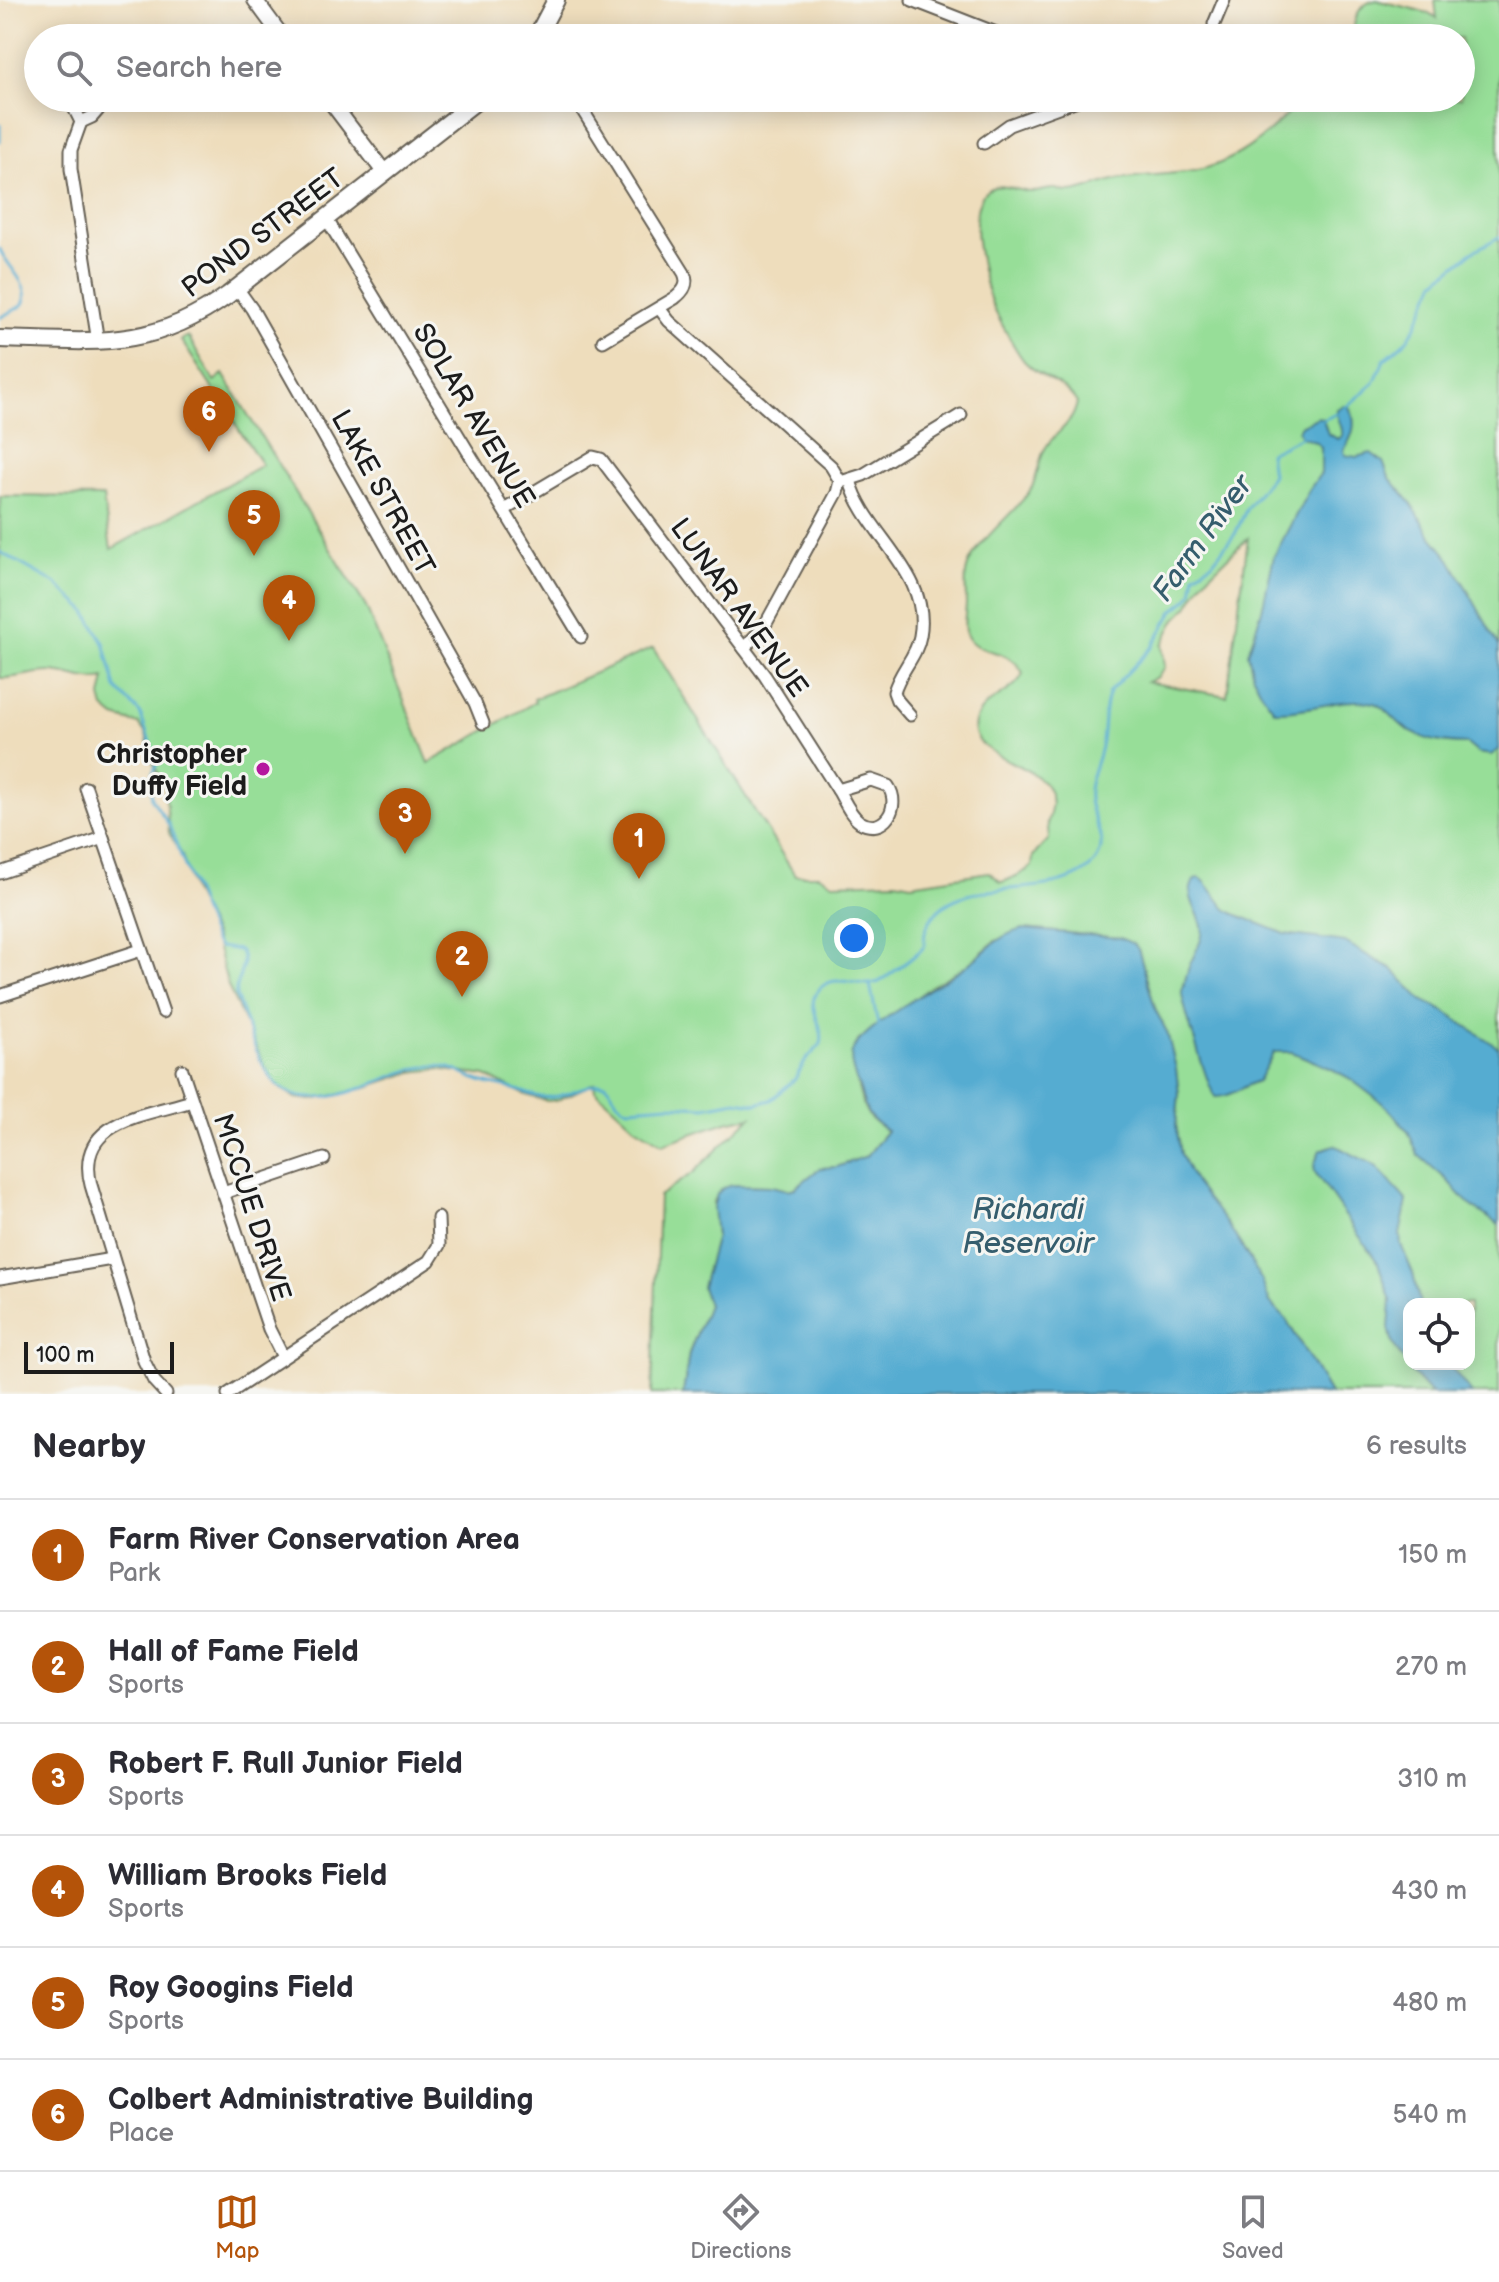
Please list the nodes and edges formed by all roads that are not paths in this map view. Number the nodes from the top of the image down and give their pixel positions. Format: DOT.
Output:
graph roads {
  1 [pos="255,0"];
  2 [pos="556,0"];
  3 [pos="912,0"];
  4 [pos="1224,0"];
  5 [pos="273,24"];
  6 [pos="543,24"];
  7 [pos="973,24"];
  8 [pos="1214,24"];
  9 [pos="76,112"];
  10 [pos="96,112"];
  11 [pos="339,112"];
  12 [pos="462,112"];
  13 [pos="584,112"];
  14 [pos="1045,112"];
  15 [pos="81,122"];
  16 [pos="984,143"];
  17 [pos="384,172"];
  18 [pos="326,218"];
  19 [pos="237,288"];
  20 [pos="659,308"];
  21 [pos="0,339"];
  22 [pos="603,341"];
  23 [pos="98,342"];
  24 [pos="961,415"];
  25 [pos="845,480"];
  26 [pos="504,510"];
  27 [pos="581,637"];
  28 [pos="744,648"];
  29 [pos="910,715"];
  30 [pos="483,723"];
  31 [pos="86,788"];
  32 [pos="838,790"];
  33 [pos="103,838"];
  34 [pos="0,873"];
  35 [pos="141,950"];
  36 [pos="0,996"];
  37 [pos="163,1012"];
  38 [pos="182,1070"];
  39 [pos="192,1101"];
  40 [pos="324,1159"];
  41 [pos="223,1193"];
  42 [pos="438,1218"];
  43 [pos="112,1259"];
  44 [pos="0,1278"];
  45 [pos="283,1357"];
  46 [pos="166,1394"];
  47 [pos="228,1394"];
  1 -- 5 [label="street"];
  2 -- 6 [label="main road"];
  3 -- 7 [label="street"];
  4 -- 8 [label="street"];
  9 -- 15 [label="street"];
  10 -- 15 [label="street"];
  11 -- 17 [label="street"];
  12 -- 17 [label="main road, POND STREET"];
  13 -- 20 [label="street"];
  14 -- 16 [label="street"];
  15 -- 23 [label="street"];
  17 -- 18 [label="main road, POND STREET"];
  18 -- 19 [label="main road, POND STREET"];
  18 -- 26 [label="street, SOLAR AVENUE"];
  19 -- 23 [label="main road, POND STREET"];
  19 -- 30 [label="street, LAKE STREET"];
  20 -- 22 [label="street"];
  20 -- 25 [label="street"];
  21 -- 23 [label="main road, POND STREET"];
  24 -- 25 [label="street"];
  25 -- 28 [label="street"];
  25 -- 29 [label="street"];
  26 -- 27 [label="street, SOLAR AVENUE"];
  26 -- 28 [label="street, LUNAR AVENUE"];
  28 -- 32 [label="street, LUNAR AVENUE"];
  31 -- 33 [label="street"];
  32 -- 32 [label="street, LUNAR AVENUE"];
  33 -- 34 [label="street"];
  33 -- 35 [label="street"];
  35 -- 36 [label="street"];
  35 -- 37 [label="street"];
  38 -- 39 [label="street, MCCUE DRIVE"];
  39 -- 41 [label="street, MCCUE DRIVE"];
  39 -- 43 [label="street"];
  40 -- 41 [label="street"];
  41 -- 45 [label="street, MCCUE DRIVE"];
  42 -- 45 [label="street"];
  43 -- 44 [label="street"];
  43 -- 46 [label="street"];
  45 -- 47 [label="street"];
}
